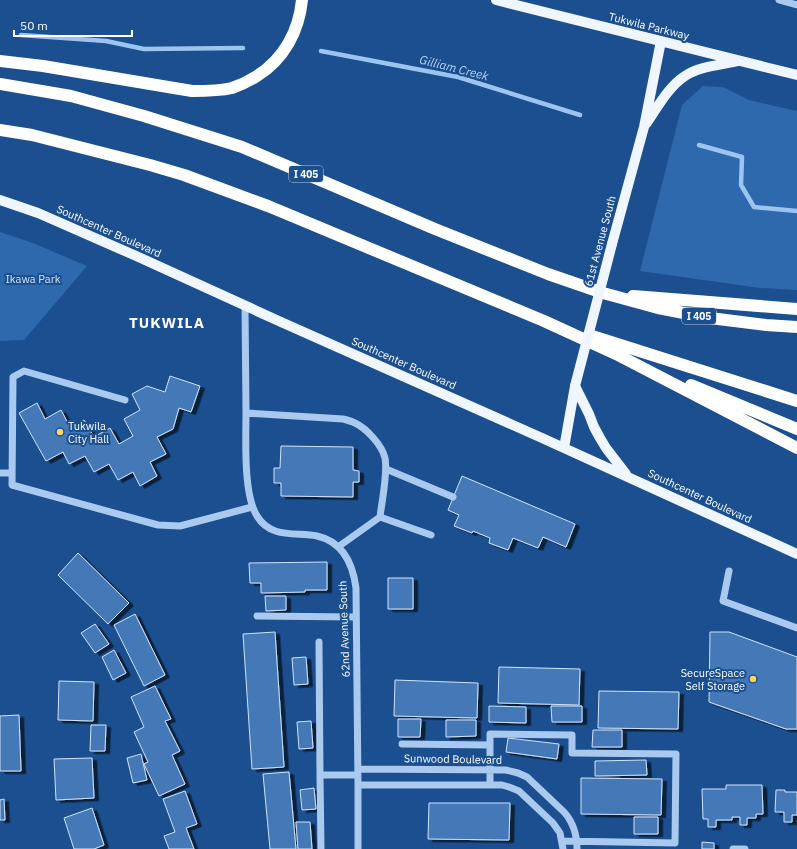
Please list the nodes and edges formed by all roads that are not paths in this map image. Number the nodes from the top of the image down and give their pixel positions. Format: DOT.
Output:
graph roads {
  1 [pos="302,0"];
  2 [pos="496,0"];
  3 [pos="779,0"];
  4 [pos="797,5"];
  5 [pos="661,41"];
  6 [pos="0,61"];
  7 [pos="742,61"];
  8 [pos="797,75"];
  9 [pos="0,84"];
  10 [pos="644,127"];
  11 [pos="0,130"];
  12 [pos="0,200"];
  13 [pos="603,293"];
  14 [pos="245,306"];
  15 [pos="797,310"];
  16 [pos="544,320"];
  17 [pos="797,326"];
  18 [pos="616,354"];
  19 [pos="575,386"];
  20 [pos="125,400"];
  21 [pos="797,401"];
  22 [pos="246,413"];
  23 [pos="797,429"];
  24 [pos="564,448"];
  25 [pos="797,448"];
  26 [pos="386,469"];
  27 [pos="0,473"];
  28 [pos="12,473"];
  29 [pos="627,476"];
  30 [pos="453,497"];
  31 [pos="252,507"];
  32 [pos="380,517"];
  33 [pos="431,535"];
  34 [pos="338,547"];
  35 [pos="797,554"];
  36 [pos="729,571"];
  37 [pos="257,616"];
  38 [pos="356,617"];
  39 [pos="797,628"];
  40 [pos="319,642"];
  41 [pos="402,744"];
  42 [pos="490,745"];
  43 [pos="490,770"];
  44 [pos="358,772"];
  45 [pos="320,776"];
  46 [pos="358,785"];
  47 [pos="490,785"];
  48 [pos="563,845"];
  49 [pos="577,845"];
  50 [pos="321,849"];
  51 [pos="358,849"];
  52 [pos="733,849"];
  53 [pos="745,849"];
  1 -- 6 [label="highway"];
  2 -- 5 [label="main road, Tukwila Parkway"];
  3 -- 4 [label="street"];
  5 -- 7 [label="main road, Tukwila Parkway"];
  5 -- 10 [label="main road, 61st Avenue South"];
  7 -- 8 [label="main road, Tukwila Parkway"];
  7 -- 10 [label="main road"];
  9 -- 13 [label="highway, I 405"];
  10 -- 19 [label="main road, 61st Avenue South, bridge"];
  11 -- 16 [label="highway"];
  12 -- 14 [label="main road, Southcenter Boulevard"];
  13 -- 15 [label="highway"];
  13 -- 17 [label="highway, I 405"];
  14 -- 22 [label="street, 62nd Avenue South"];
  14 -- 24 [label="main road, Southcenter Boulevard"];
  16 -- 18 [label="highway"];
  16 -- 21 [label="highway"];
  18 -- 23 [label="highway"];
  18 -- 25 [label="highway"];
  19 -- 24 [label="main road, 61st Avenue South"];
  19 -- 29 [label="main road"];
  20 -- 28 [label="street"];
  22 -- 26 [label="street"];
  22 -- 31 [label="street, 62nd Avenue South"];
  24 -- 29 [label="main road, Southcenter Boulevard"];
  26 -- 30 [label="street"];
  26 -- 32 [label="street"];
  27 -- 28 [label="street"];
  28 -- 31 [label="street"];
  29 -- 35 [label="main road, Southcenter Boulevard"];
  31 -- 34 [label="street, 62nd Avenue South"];
  32 -- 33 [label="street"];
  32 -- 34 [label="street"];
  34 -- 38 [label="street, 62nd Avenue South"];
  36 -- 39 [label="street"];
  37 -- 38 [label="street"];
  38 -- 44 [label="street, 62nd Avenue South"];
  40 -- 45 [label="street"];
  41 -- 42 [label="street"];
  42 -- 43 [label="street"];
  42 -- 49 [label="street"];
  43 -- 44 [label="street, Sunwood Boulevard"];
  43 -- 47 [label="street"];
  43 -- 49 [label="street, Sunwood Boulevard"];
  44 -- 45 [label="street, Sunwood Boulevard"];
  44 -- 46 [label="street, 62nd Avenue South"];
  45 -- 50 [label="street"];
  46 -- 47 [label="street"];
  46 -- 51 [label="street, 62nd Avenue South"];
  47 -- 48 [label="street"];
  48 -- 49 [label="street"];
  52 -- 53 [label="street"];
}
